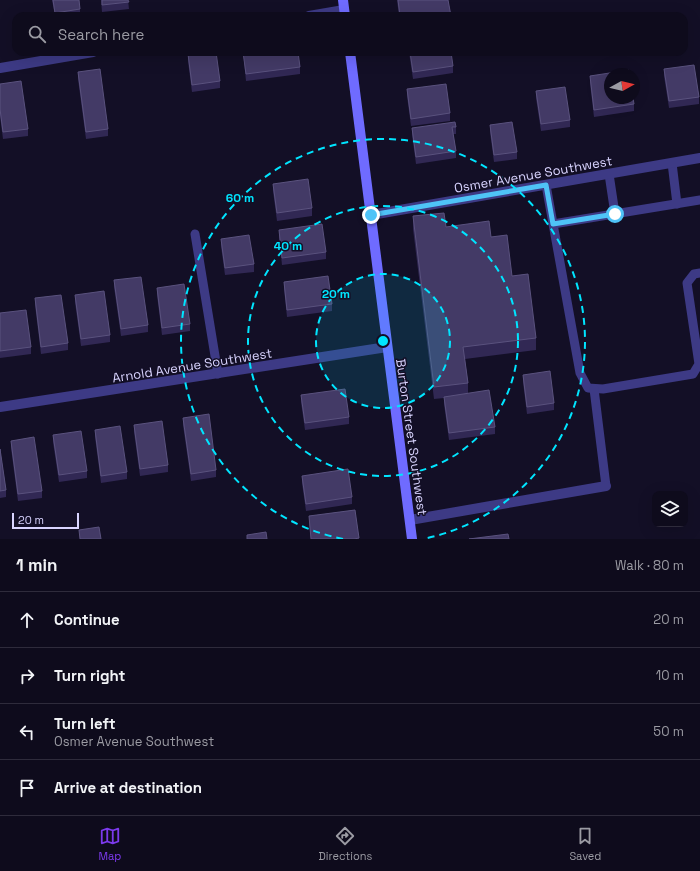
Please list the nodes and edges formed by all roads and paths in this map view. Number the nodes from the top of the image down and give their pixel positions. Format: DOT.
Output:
graph roads {
  1 [pos="344,9"];
  2 [pos="329,12"];
  3 [pos="70,56"];
  4 [pos="351,56"];
  5 [pos="0,68"];
  6 [pos="700,158"];
  7 [pos="672,163"];
  8 [pos="609,174"];
  9 [pos="546,185"];
  10 [pos="700,200"];
  11 [pos="677,204"];
  12 [pos="615,214"];
  13 [pos="371,215"];
  14 [pos="553,224"];
  15 [pos="196,234"];
  16 [pos="700,273"];
  17 [pos="387,347"];
  18 [pos="218,374"];
  19 [pos="594,389"];
  20 [pos="0,407"];
  21 [pos="606,486"];
  22 [pos="410,520"];
  23 [pos="412,539"];
  1 -- 2 [label="street"];
  3 -- 5 [label="street"];
  4 -- 13 [label="main road, Burton Street Southwest"];
  6 -- 7 [label="street, Osmer Avenue Southwest"];
  7 -- 8 [label="street, Osmer Avenue Southwest"];
  7 -- 11 [label="lane"];
  8 -- 9 [label="street, Osmer Avenue Southwest"];
  8 -- 12 [label="lane"];
  9 -- 13 [label="street, Osmer Avenue Southwest"];
  9 -- 14 [label="lane"];
  10 -- 11 [label="lane"];
  11 -- 12 [label="lane"];
  12 -- 14 [label="lane"];
  13 -- 17 [label="main road, Burton Street Southwest"];
  14 -- 19 [label="lane"];
  15 -- 18 [label="lane"];
  16 -- 19 [label="lane"];
  17 -- 18 [label="street, Arnold Avenue Southwest"];
  17 -- 22 [label="main road, Burton Street Southwest"];
  18 -- 20 [label="street, Arnold Avenue Southwest"];
  19 -- 21 [label="lane"];
  21 -- 22 [label="street"];
  22 -- 23 [label="main road, Burton Street Southwest"];
}
